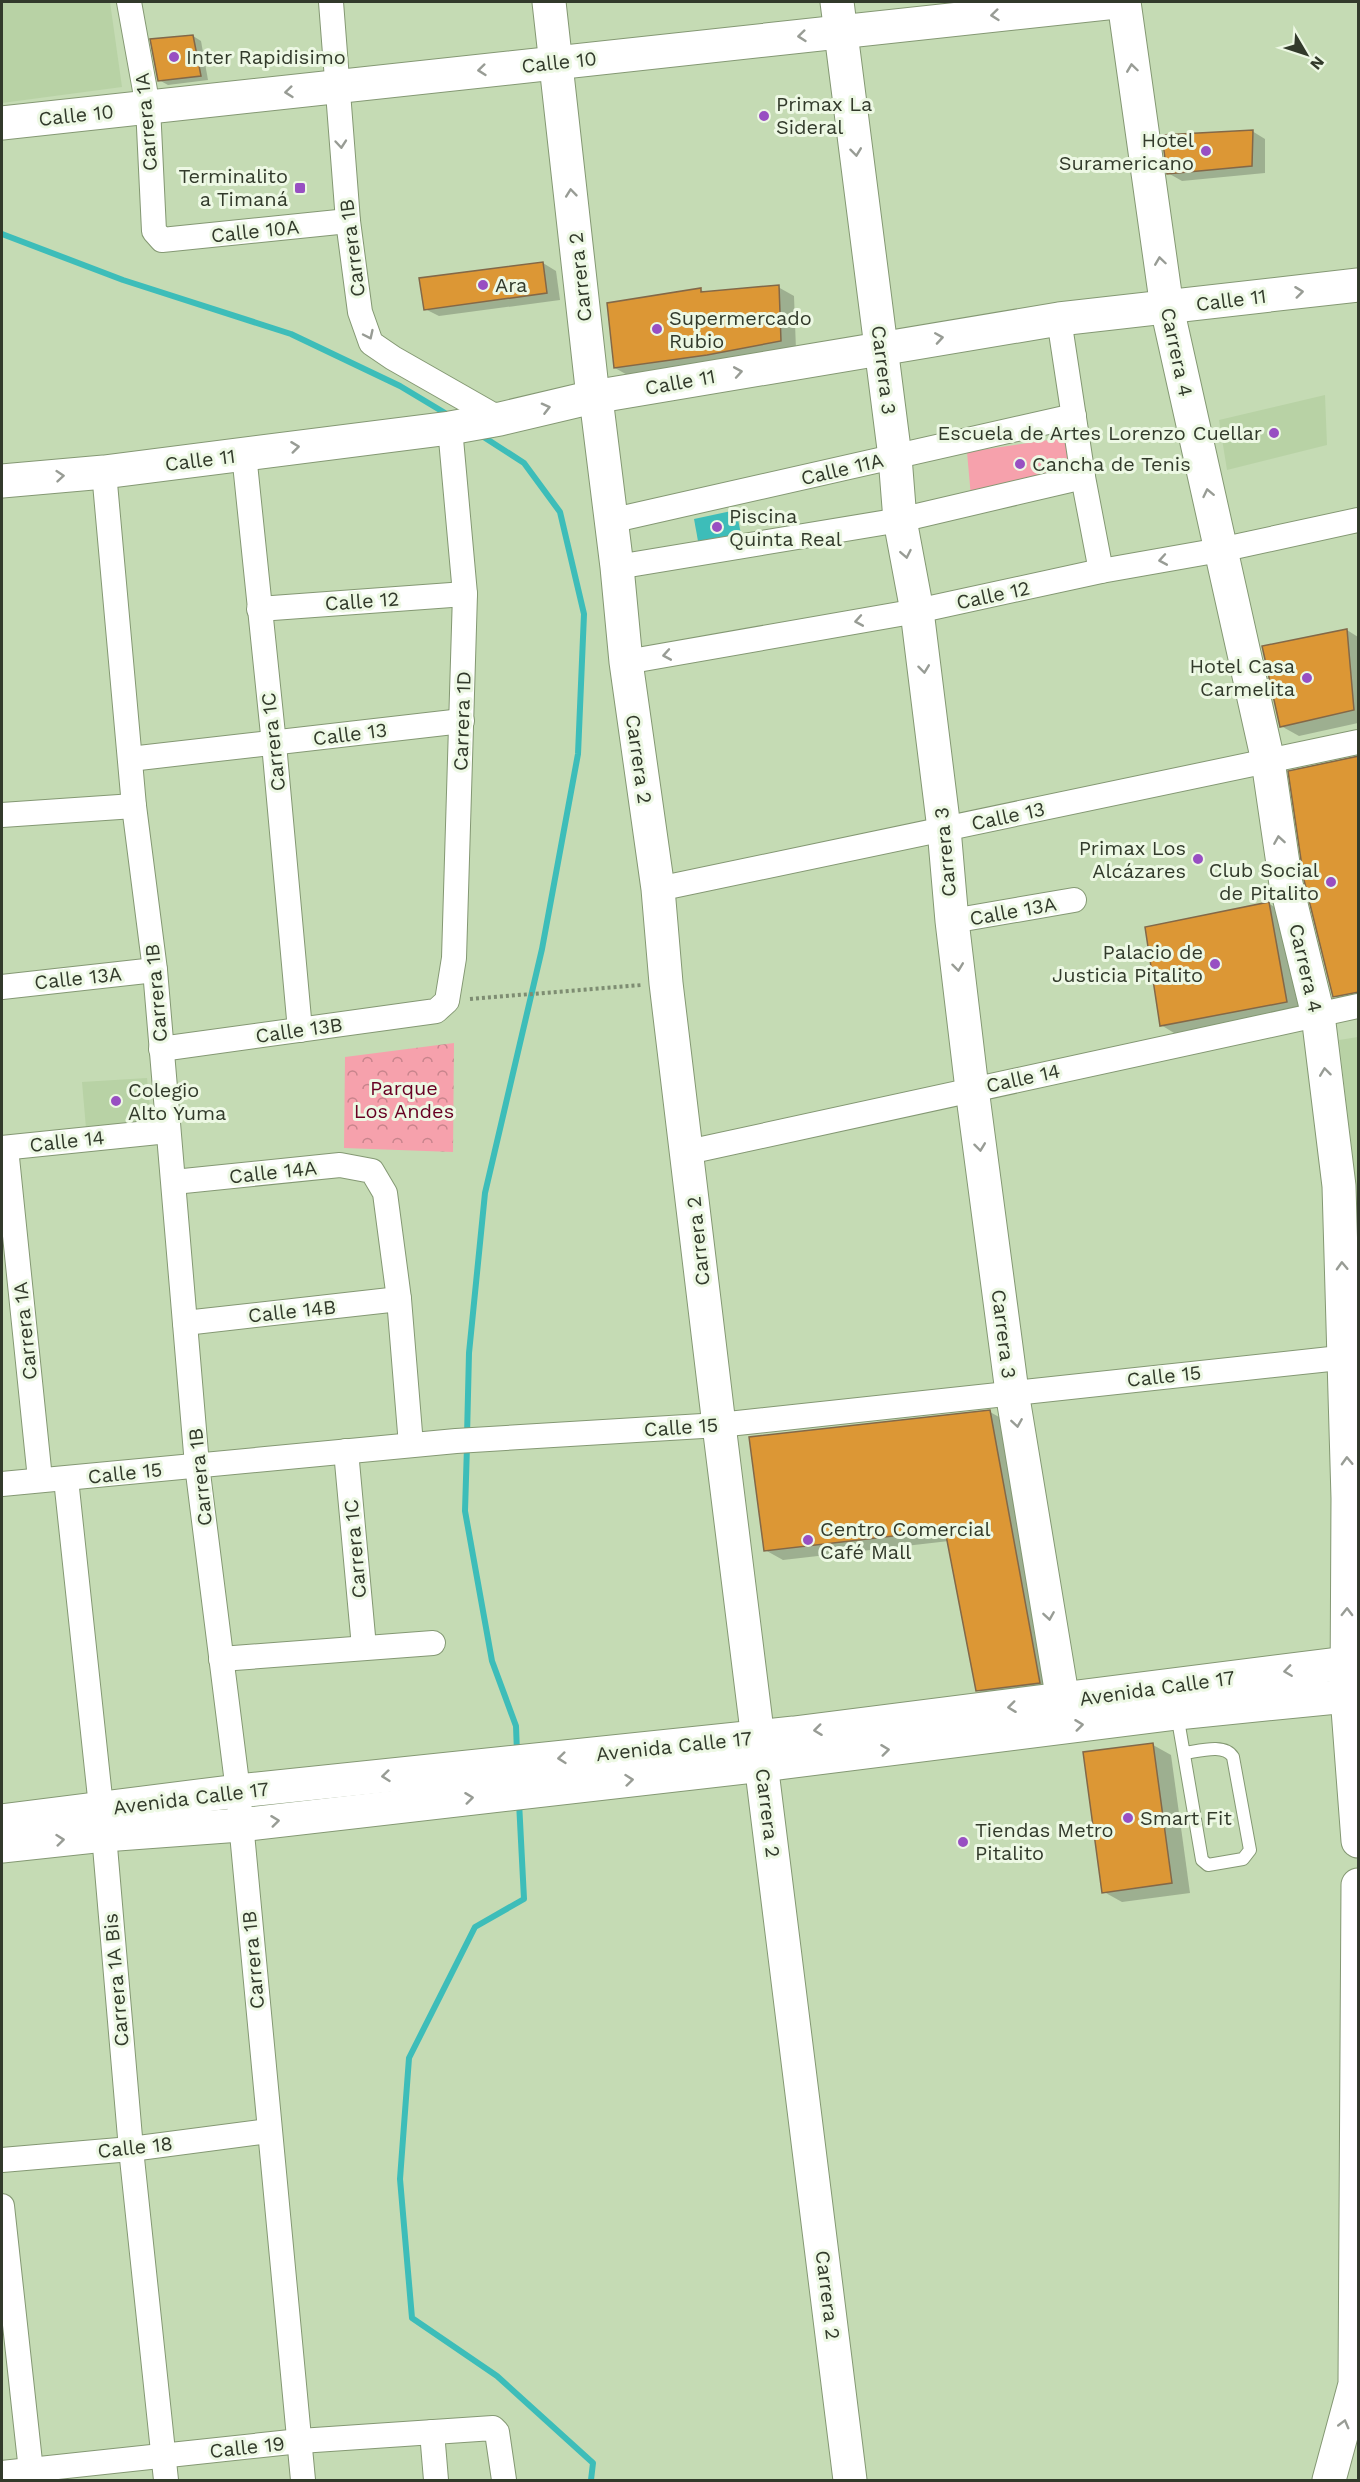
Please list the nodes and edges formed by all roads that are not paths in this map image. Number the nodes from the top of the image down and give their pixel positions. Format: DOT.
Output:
graph roads {
  1 [pos="129,2"];
  2 [pos="331,2"];
  3 [pos="549,2"];
  4 [pos="1116,2"];
  5 [pos="1124,2"];
  6 [pos="839,16"];
  7 [pos="557,62"];
  8 [pos="337,86"];
  9 [pos="148,107"];
  10 [pos="2,123"];
  11 [pos="348,221"];
  12 [pos="162,240"];
  13 [pos="1359,285"];
  14 [pos="1167,308"];
  15 [pos="1059,319"];
  16 [pos="881,348"];
  17 [pos="593,397"];
  18 [pos="1074,416"];
  19 [pos="475,423"];
  20 [pos="244,454"];
  21 [pos="895,457"];
  22 [pos="104,472"];
  23 [pos="1083,477"];
  24 [pos="2,481"];
  25 [pos="610,520"];
  26 [pos="900,520"];
  27 [pos="1359,520"];
  28 [pos="1220,550"];
  29 [pos="617,567"];
  30 [pos="1101,571"];
  31 [pos="465,594"];
  32 [pos="259,609"];
  33 [pos="917,611"];
  34 [pos="626,662"];
  35 [pos="462,721"];
  36 [pos="1359,742"];
  37 [pos="274,744"];
  38 [pos="130,759"];
  39 [pos="1268,761"];
  40 [pos="134,806"];
  41 [pos="2,815"];
  42 [pos="944,829"];
  43 [pos="658,889"];
  44 [pos="1074,900"];
  45 [pos="952,921"];
  46 [pos="155,970"];
  47 [pos="2,987"];
  48 [pos="442,1006"];
  49 [pos="1359,1006"];
  50 [pos="1318,1015"];
  51 [pos="300,1030"];
  52 [pos="161,1049"];
  53 [pos="972,1089"];
  54 [pos="168,1131"];
  55 [pos="4,1148"];
  56 [pos="688,1152"];
  57 [pos="174,1182"];
  58 [pos="399,1299"];
  59 [pos="12,1318"];
  60 [pos="185,1323"];
  61 [pos="1351,1356"];
  62 [pos="1012,1392"];
  63 [pos="719,1425"];
  64 [pos="411,1445"];
  65 [pos="346,1451"];
  66 [pos="197,1465"];
  67 [pos="40,1479"];
  68 [pos="66,1479"];
  69 [pos="2,1484"];
  70 [pos="1354,1498"];
  71 [pos="1353,1568"];
  72 [pos="433,1643"];
  73 [pos="364,1647"];
  74 [pos="221,1659"];
  75 [pos="1352,1659"];
  76 [pos="1353,1699"];
  77 [pos="1063,1701"];
  78 [pos="1177,1713"];
  79 [pos="760,1751"];
  80 [pos="1185,1753"];
  81 [pos="518,1777"];
  82 [pos="238,1791"];
  83 [pos="1357,1791"];
  84 [pos="2,1821"];
  85 [pos="102,1822"];
  86 [pos="240,1825"];
  87 [pos="1359,1841"];
  88 [pos="2,1846"];
  89 [pos="1359,1885"];
  90 [pos="269,2131"];
  91 [pos="131,2149"];
  92 [pos="2,2160"];
  93 [pos="2,2206"];
  94 [pos="432,2432"];
  95 [pos="300,2441"];
  96 [pos="164,2456"];
  97 [pos="2,2473"];
  98 [pos="32,2476"];
  99 [pos="166,2481"];
  100 [pos="303,2481"];
  101 [pos="436,2481"];
  102 [pos="504,2481"];
  103 [pos="850,2481"];
  104 [pos="1329,2481"];
  1 -- 9 [label="street, Carrera 1A"];
  2 -- 8 [label="street, Carrera 1B"];
  3 -- 7 [label="main road, Carrera 2"];
  4 -- 6 [label="main road, Calle 10, one-way"];
  14 -- 5 [label="main road, Carrera 4, one-way"];
  6 -- 7 [label="main road, Calle 10, one-way"];
  6 -- 16 [label="main road, Carrera 3, one-way"];
  7 -- 8 [label="main road, Calle 10, one-way"];
  17 -- 7 [label="main road, Carrera 2, one-way"];
  8 -- 9 [label="main road, Calle 10, one-way"];
  8 -- 11 [label="street, Carrera 1B, one-way"];
  9 -- 10 [label="main road, Calle 10"];
  9 -- 12 [label="street, Carrera 1A"];
  11 -- 12 [label="street, Calle 10A"];
  11 -- 19 [label="street, Carrera 1B, one-way"];
  14 -- 13 [label="main road, Calle 11, one-way"];
  14 -- 15 [label="main road, Calle 11"];
  28 -- 14 [label="main road, Carrera 4, one-way"];
  16 -- 15 [label="main road, Calle 11, one-way"];
  15 -- 18 [label="street"];
  17 -- 16 [label="main road, Calle 11, one-way"];
  16 -- 21 [label="main road, Carrera 3"];
  19 -- 17 [label="main road, Calle 11, one-way"];
  17 -- 25 [label="main road, Carrera 2"];
  18 -- 21 [label="street, Calle 11A"];
  18 -- 23 [label="street"];
  20 -- 19 [label="main road, Calle 11, one-way"];
  19 -- 31 [label="street, Carrera 1D"];
  20 -- 22 [label="main road, Calle 11"];
  20 -- 32 [label="street, Carrera 1C"];
  21 -- 25 [label="street, Calle 11A"];
  21 -- 26 [label="main road, Carrera 3"];
  24 -- 22 [label="main road, Calle 11, one-way"];
  22 -- 38 [label="street, Carrera 1B"];
  23 -- 26 [label="street"];
  23 -- 30 [label="street"];
  25 -- 29 [label="main road, Carrera 2"];
  26 -- 29 [label="street"];
  26 -- 33 [label="main road, Carrera 3, one-way"];
  27 -- 28 [label="street, Calle 12"];
  28 -- 30 [label="street, Calle 12, one-way"];
  28 -- 39 [label="main road, Carrera 4"];
  29 -- 34 [label="main road, Carrera 2"];
  30 -- 33 [label="street, Calle 12"];
  31 -- 32 [label="street, Calle 12"];
  31 -- 35 [label="street, Carrera 1D"];
  32 -- 37 [label="street, Carrera 1C"];
  33 -- 34 [label="street, Calle 12, one-way"];
  33 -- 42 [label="main road, Carrera 3, one-way"];
  34 -- 43 [label="main road, Carrera 2"];
  35 -- 37 [label="street, Calle 13"];
  35 -- 48 [label="street, Carrera 1D"];
  36 -- 39 [label="street, Calle 13"];
  37 -- 38 [label="street, Calle 13"];
  37 -- 51 [label="street, Carrera 1C"];
  38 -- 40 [label="street, Carrera 1B"];
  39 -- 42 [label="street, Calle 13"];
  50 -- 39 [label="main road, Carrera 4, one-way"];
  40 -- 41 [label="street"];
  40 -- 46 [label="street, Carrera 1B"];
  42 -- 43 [label="street, Calle 13"];
  42 -- 45 [label="main road, Carrera 3"];
  43 -- 56 [label="main road, Carrera 2"];
  44 -- 45 [label="street, Calle 13A"];
  45 -- 53 [label="main road, Carrera 3, one-way"];
  46 -- 47 [label="street, Calle 13A"];
  46 -- 52 [label="street, Carrera 1B"];
  48 -- 51 [label="street, Calle 13B"];
  49 -- 50 [label="street, Calle 14"];
  50 -- 53 [label="street, Calle 14"];
  61 -- 50 [label="main road, Carrera 4, one-way"];
  51 -- 52 [label="street, Calle 13B"];
  52 -- 54 [label="street, Carrera 1B"];
  53 -- 56 [label="street, Calle 14"];
  53 -- 62 [label="main road, Carrera 3, one-way"];
  54 -- 55 [label="street, Calle 14"];
  54 -- 57 [label="street, Carrera 1B"];
  55 -- 59 [label="street, Carrera 1A"];
  56 -- 63 [label="main road, Carrera 2"];
  57 -- 58 [label="street, Calle 14A"];
  57 -- 60 [label="street, Carrera 1B"];
  58 -- 60 [label="street, Calle 14B"];
  58 -- 64 [label="street"];
  59 -- 67 [label="street, Carrera 1A"];
  60 -- 66 [label="street, Carrera 1B"];
  61 -- 62 [label="street, Calle 15"];
  70 -- 61 [label="main road, Carrera 4, one-way"];
  62 -- 63 [label="street, Calle 15"];
  62 -- 77 [label="main road, Carrera 3, one-way"];
  63 -- 64 [label="street, Calle 15"];
  63 -- 79 [label="main road, Carrera 2"];
  64 -- 65 [label="street, Calle 15"];
  65 -- 66 [label="street, Calle 15"];
  65 -- 73 [label="street, Carrera 1C"];
  66 -- 68 [label="street, Calle 15"];
  66 -- 74 [label="street, Carrera 1B"];
  67 -- 68 [label="street, Calle 15"];
  67 -- 69 [label="street, Calle 15"];
  68 -- 85 [label="street, Carrera 1A Bis"];
  70 -- 71 [label="main road, Carrera 4"];
  75 -- 71 [label="main road, Carrera 4, one-way"];
  72 -- 73 [label="street"];
  73 -- 74 [label="street"];
  74 -- 82 [label="street, Carrera 1B"];
  75 -- 76 [label="main road, Carrera 4"];
  75 -- 77 [label="main road, Avenida Calle 17, one-way"];
  76 -- 78 [label="main road, Avenida Calle 17"];
  76 -- 83 [label="main road, Carrera 4"];
  77 -- 79 [label="main road, Avenida Calle 17, one-way"];
  79 -- 78 [label="main road, Avenida Calle 17, one-way"];
  78 -- 80 [label="lane"];
  79 -- 81 [label="main road, Avenida Calle 17"];
  79 -- 103 [label="main road, Carrera 2"];
  80 -- 80 [label="lane"];
  81 -- 82 [label="main road, Avenida Calle 17, one-way"];
  86 -- 81 [label="main road, Avenida Calle 17, one-way"];
  82 -- 85 [label="main road, Avenida Calle 17"];
  82 -- 86 [label="street, Carrera 1B"];
  83 -- 87 [label="main road, Carrera 4"];
  84 -- 85 [label="main road, Avenida Calle 17"];
  85 -- 86 [label="main road, Avenida Calle 17"];
  88 -- 85 [label="main road, Avenida Calle 17, one-way"];
  85 -- 91 [label="street, Carrera 1A Bis"];
  86 -- 90 [label="street, Carrera 1B"];
  104 -- 89 [label="main road, one-way"];
  90 -- 91 [label="street, Calle 18"];
  90 -- 95 [label="street, Carrera 1B"];
  91 -- 92 [label="street, Calle 18"];
  91 -- 96 [label="street, Carrera 1A Bis"];
  93 -- 98 [label="street"];
  94 -- 95 [label="street, Calle 19"];
  94 -- 101 [label="street"];
  94 -- 102 [label="street, Calle 19"];
  95 -- 96 [label="street, Calle 19"];
  95 -- 100 [label="street, Carrera 1B"];
  96 -- 98 [label="street, Calle 19"];
  96 -- 99 [label="street, Carrera 1A Bis"];
  97 -- 98 [label="street, Calle 19"];
}
